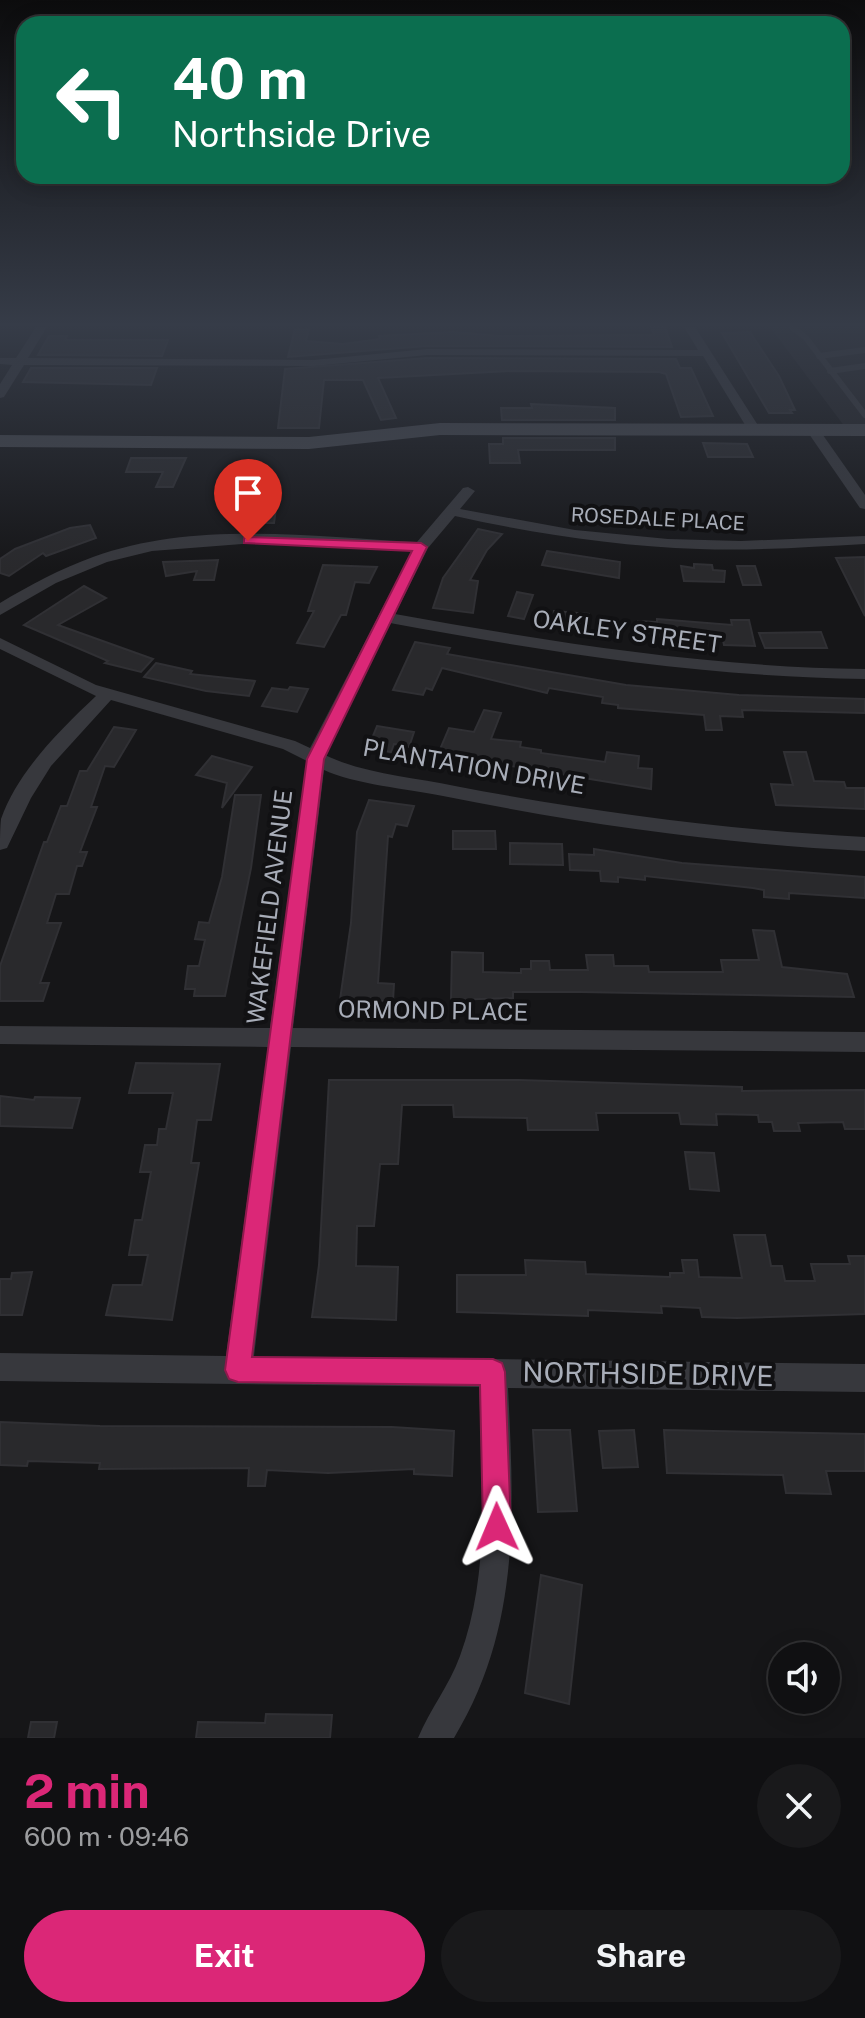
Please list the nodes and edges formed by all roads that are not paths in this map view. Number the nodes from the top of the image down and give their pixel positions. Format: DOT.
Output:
graph roads {
  1 [pos="741,408"];
  2 [pos="755,430"];
  3 [pos="865,430"];
  4 [pos="813,431"];
  5 [pos="0,441"];
  6 [pos="468,491"];
  7 [pos="865,505"];
  8 [pos="451,511"];
  9 [pos="865,540"];
  10 [pos="421,547"];
  11 [pos="0,610"];
  12 [pos="385,617"];
  13 [pos="0,643"];
  14 [pos="865,674"];
  15 [pos="108,694"];
  16 [pos="315,759"];
  17 [pos="0,843"];
  18 [pos="865,844"];
  19 [pos="0,1035"];
  20 [pos="280,1036"];
  21 [pos="865,1042"];
  22 [pos="0,1367"];
  23 [pos="238,1370"];
  24 [pos="493,1372"];
  25 [pos="865,1378"];
  26 [pos="435,1738"];
  1 -- 2 [label="street"];
  2 -- 4 [label="street"];
  2 -- 5 [label="street"];
  3 -- 4 [label="street"];
  4 -- 7 [label="street"];
  6 -- 8 [label="street, WAKEFIELD AVENUE"];
  8 -- 9 [label="street, ROSEDALE PLACE"];
  8 -- 10 [label="street, WAKEFIELD AVENUE"];
  10 -- 11 [label="street"];
  10 -- 12 [label="street, WAKEFIELD AVENUE"];
  12 -- 14 [label="street, OAKLEY STREET"];
  12 -- 16 [label="street, WAKEFIELD AVENUE"];
  13 -- 15 [label="street, PLANTATION DRIVE"];
  15 -- 16 [label="street, PLANTATION DRIVE"];
  15 -- 17 [label="street"];
  16 -- 18 [label="street, PLANTATION DRIVE"];
  16 -- 20 [label="street, WAKEFIELD AVENUE"];
  19 -- 20 [label="street, ORMOND PLACE"];
  20 -- 21 [label="street, ORMOND PLACE"];
  20 -- 23 [label="street, WAKEFIELD AVENUE"];
  22 -- 23 [label="street, NORTHSIDE DRIVE"];
  23 -- 24 [label="street, NORTHSIDE DRIVE"];
  24 -- 25 [label="street, NORTHSIDE DRIVE"];
  24 -- 26 [label="street"];
}
